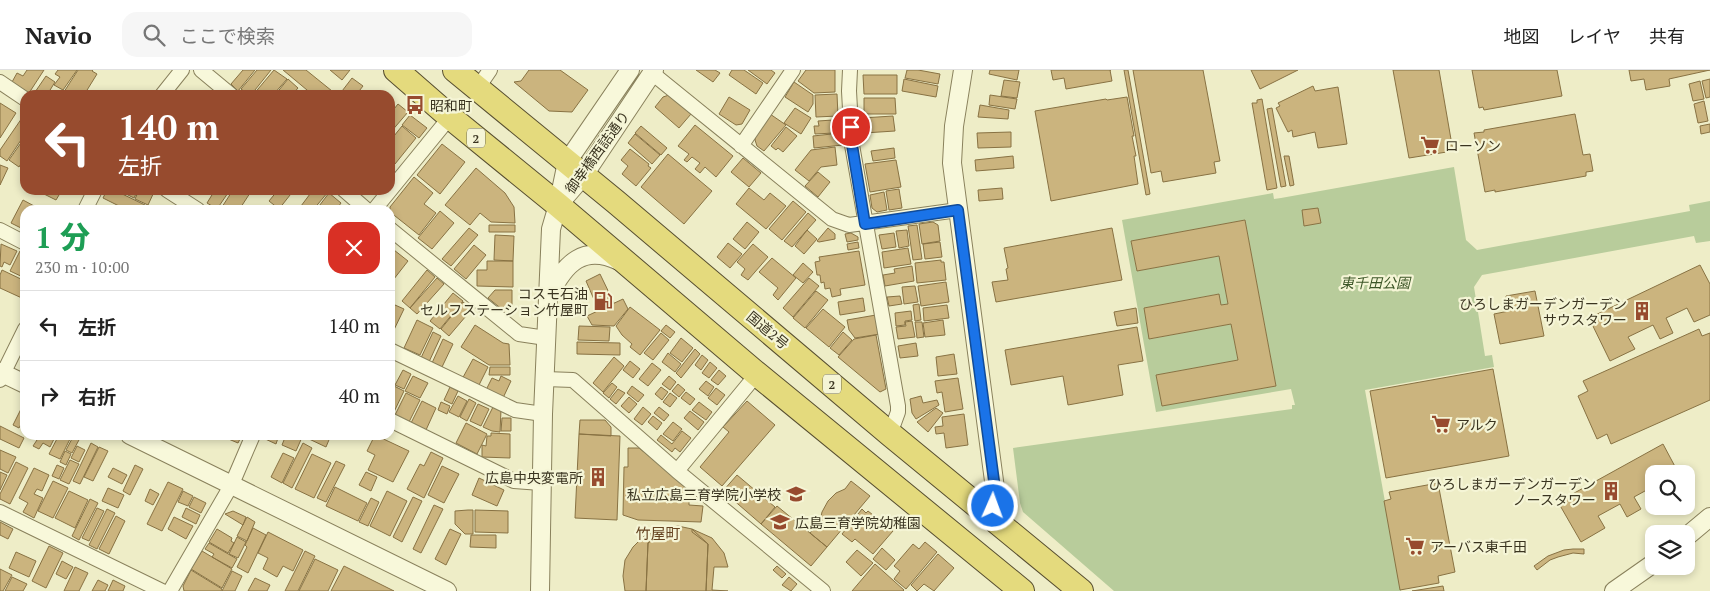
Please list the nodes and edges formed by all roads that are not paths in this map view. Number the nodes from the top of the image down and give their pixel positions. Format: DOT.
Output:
graph roads {
  1 [pos="182,70"];
  2 [pos="201,70"];
  3 [pos="396,70"];
  4 [pos="455,70"];
  5 [pos="630,70"];
  6 [pos="793,70"];
  7 [pos="850,70"];
  8 [pos="963,70"];
  9 [pos="653,71"];
  10 [pos="484,80"];
  11 [pos="0,82"];
  12 [pos="166,90"];
  13 [pos="225,90"];
  14 [pos="20,95"];
  15 [pos="450,117"];
  16 [pos="741,146"];
  17 [pos="575,168"];
  18 [pos="395,184"];
  19 [pos="175,195"];
  20 [pos="350,195"];
  21 [pos="386,195"];
  22 [pos="190,205"];
  23 [pos="361,205"];
  24 [pos="378,205"];
  25 [pos="558,205"];
  26 [pos="958,210"];
  27 [pos="865,224"];
  28 [pos="0,230"];
  29 [pos="395,233"];
  30 [pos="20,240"];
  31 [pos="631,267"];
  32 [pos="549,297"];
  33 [pos="546,338"];
  34 [pos="20,339"];
  35 [pos="395,352"];
  36 [pos="758,374"];
  37 [pos="1,375"];
  38 [pos="545,379"];
  39 [pos="20,382"];
  40 [pos="543,414"];
  41 [pos="395,422"];
  42 [pos="890,434"];
  43 [pos="140,440"];
  44 [pos="252,440"];
  45 [pos="677,471"];
  46 [pos="541,483"];
  47 [pos="232,484"];
  48 [pos="0,512"];
  49 [pos="990,517"];
  50 [pos="1710,518"];
  51 [pos="1695,530"];
  52 [pos="1645,569"];
  53 [pos="162,591"];
  54 [pos="170,591"];
  55 [pos="447,591"];
  56 [pos="540,591"];
  57 [pos="823,591"];
  58 [pos="1022,591"];
  59 [pos="1081,591"];
  60 [pos="1614,591"];
  1 -- 12 [label="street"];
  2 -- 13 [label="street"];
  3 -- 15 [label="highway, 2"];
  4 -- 10 [label="highway, 国道2号 / 2"];
  5 -- 17 [label="street, 御幸橋西詰通り"];
  6 -- 16 [label="street"];
  7 -- 27 [label="street"];
  8 -- 26 [label="street"];
  9 -- 16 [label="street"];
  9 -- 17 [label="street, 御幸橋西詰通り"];
  10 -- 17 [label="highway, 国道2号 / 2"];
  11 -- 14 [label="street"];
  15 -- 18 [label="street"];
  15 -- 25 [label="highway, 2"];
  16 -- 27 [label="street"];
  17 -- 25 [label="street, 御幸橋西詰通り"];
  17 -- 42 [label="highway, 国道2号 / 2"];
  19 -- 22 [label="street"];
  20 -- 23 [label="street"];
  21 -- 24 [label="street"];
  25 -- 31 [label="highway, 2"];
  25 -- 32 [label="street, 御幸橋西詰通り"];
  26 -- 27 [label="street"];
  26 -- 49 [label="street"];
  27 -- 42 [label="street"];
  28 -- 30 [label="street"];
  29 -- 33 [label="street"];
  31 -- 32 [label="street"];
  31 -- 36 [label="highway, 2"];
  32 -- 33 [label="street, 御幸橋西詰通り"];
  33 -- 38 [label="street, 御幸橋西詰通り"];
  34 -- 37 [label="street"];
  35 -- 40 [label="street"];
  36 -- 45 [label="street"];
  36 -- 58 [label="highway, 2"];
  37 -- 39 [label="street"];
  38 -- 40 [label="street, 御幸橋西詰通り"];
  38 -- 45 [label="street"];
  40 -- 46 [label="street, 御幸橋西詰通り"];
  41 -- 46 [label="street"];
  42 -- 49 [label="highway, 国道2号 / 2"];
  43 -- 47 [label="street"];
  44 -- 47 [label="street"];
  45 -- 57 [label="street"];
  46 -- 56 [label="street, 御幸橋西詰通り"];
  47 -- 54 [label="street"];
  47 -- 55 [label="street"];
  48 -- 53 [label="street"];
  49 -- 59 [label="highway, 国道2号 / 2"];
  50 -- 51 [label="street"];
  52 -- 60 [label="street"];
}
